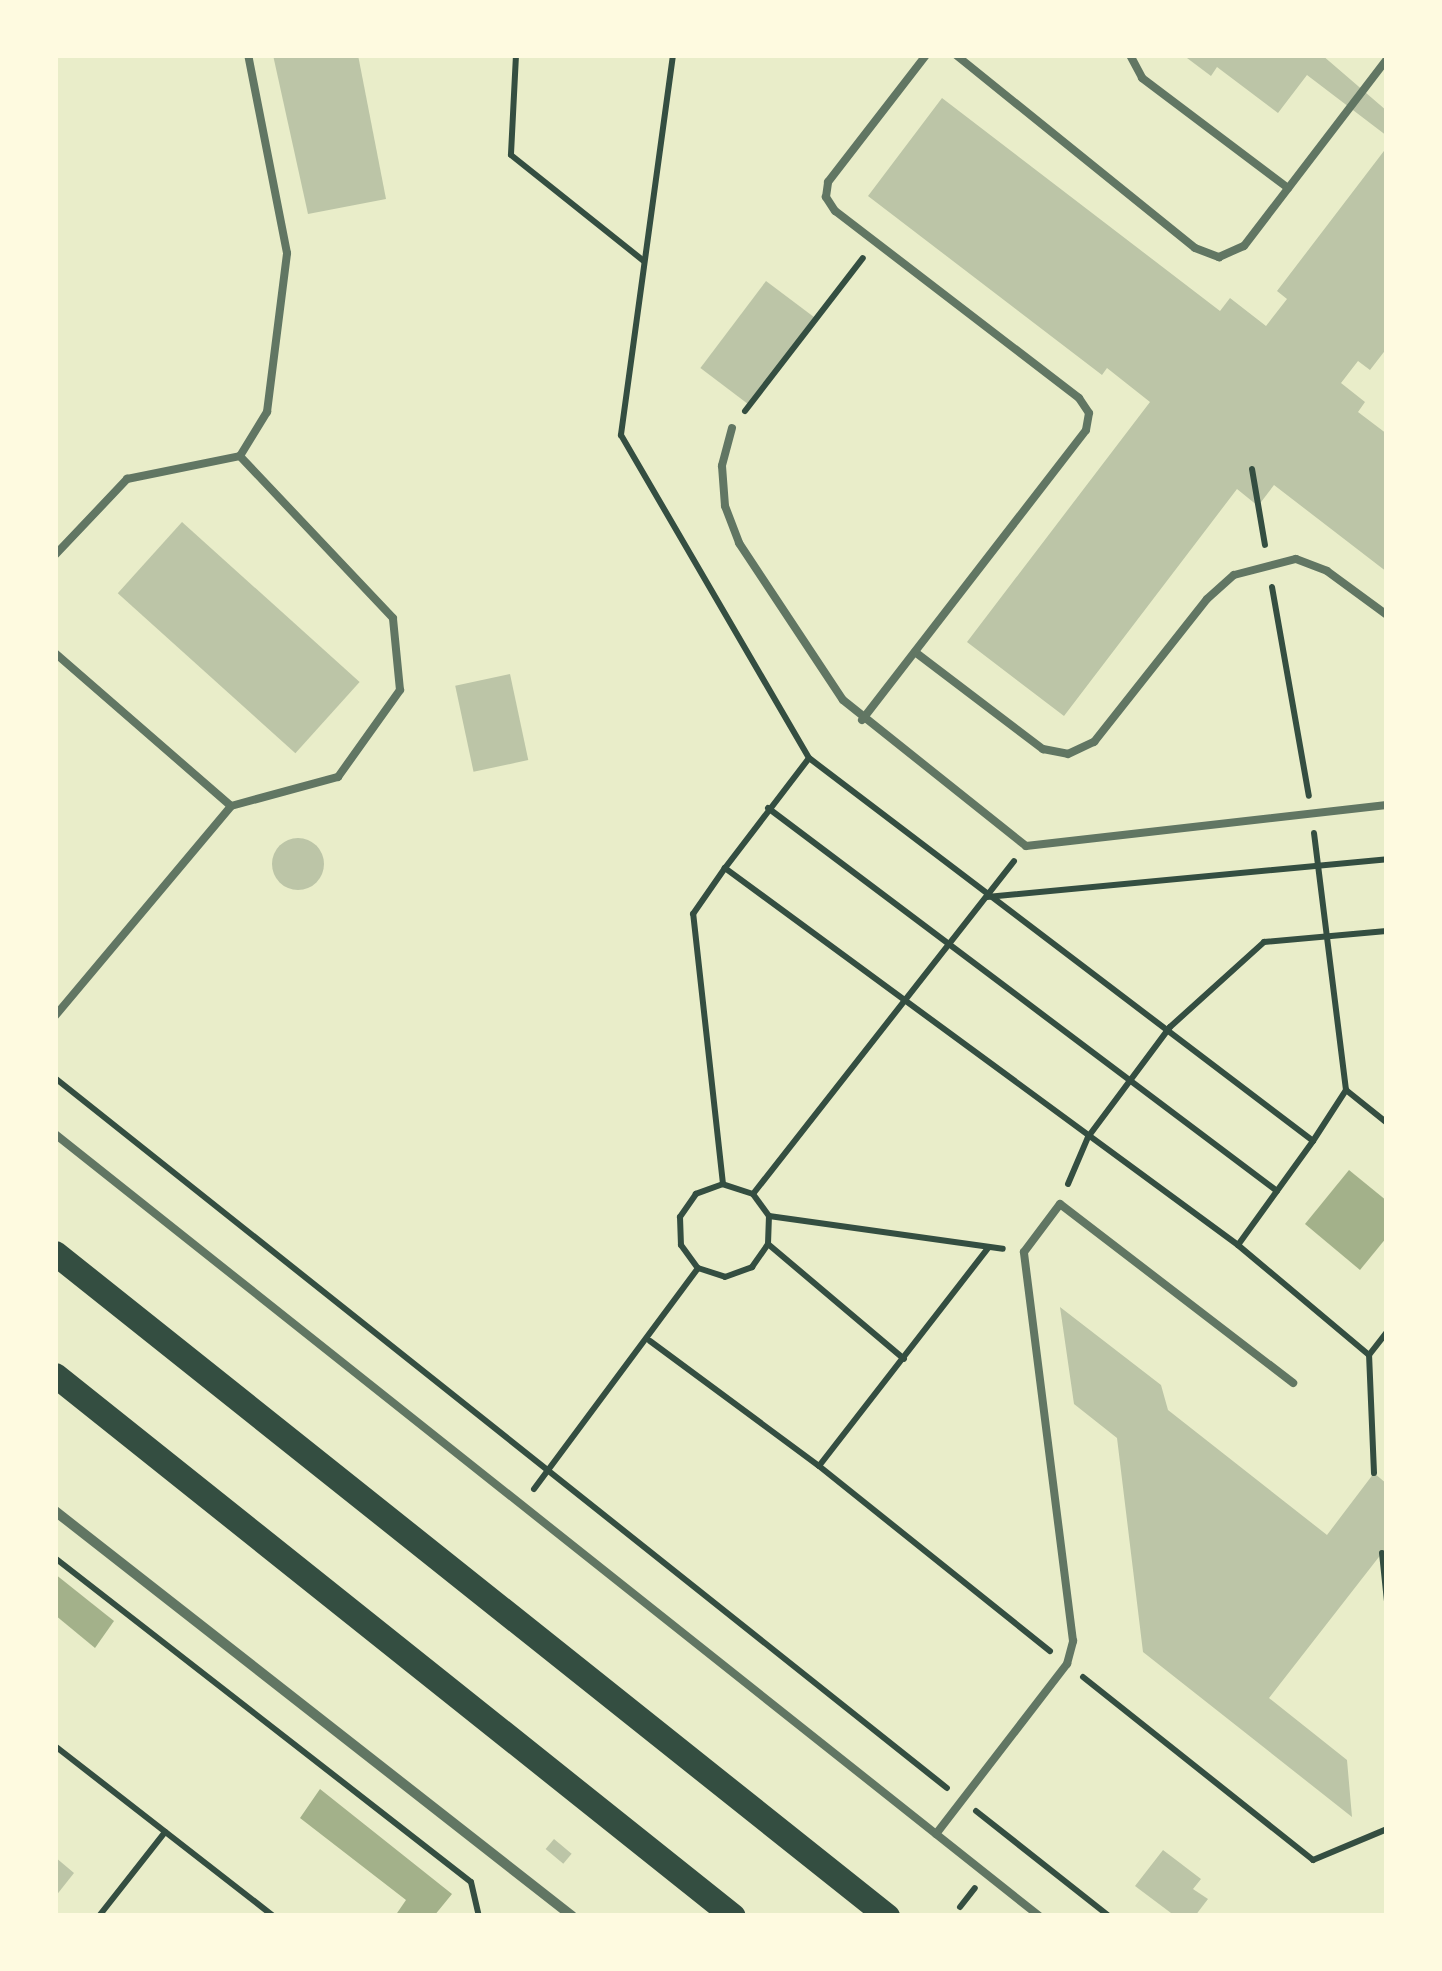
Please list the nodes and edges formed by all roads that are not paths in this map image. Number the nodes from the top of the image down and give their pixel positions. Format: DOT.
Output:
graph roads {
  1 [pos="248,55"];
  2 [pos="926,55"];
  3 [pos="956,55"];
  4 [pos="1130,55"];
  5 [pos="1387,59"];
  6 [pos="1376,72"];
  7 [pos="1387,81"];
  8 [pos="1288,188"];
  9 [pos="732,428"];
  10 [pos="240,456"];
  11 [pos="55,556"];
  12 [pos="1387,615"];
  13 [pos="55,652"];
  14 [pos="914,652"];
  15 [pos="862,720"];
  16 [pos="1387,805"];
  17 [pos="232,806"];
  18 [pos="55,1016"];
  19 [pos="55,1134"];
  20 [pos="55,1253"];
  21 [pos="55,1376"];
  22 [pos="1293,1383"];
  23 [pos="55,1510"];
  24 [pos="936,1834"];
  25 [pos="572,1916"];
  26 [pos="733,1916"];
  27 [pos="887,1916"];
  28 [pos="1040,1916"];
  1 -- 10 [label="lane"];
  2 -- 14 [label="lane"];
  3 -- 8 [label="lane"];
  4 -- 8 [label="lane"];
  5 -- 6 [label="lane"];
  6 -- 7 [label="lane"];
  6 -- 8 [label="lane"];
  9 -- 15 [label="lane"];
  10 -- 11 [label="lane"];
  10 -- 17 [label="lane"];
  12 -- 14 [label="lane"];
  13 -- 17 [label="lane"];
  14 -- 15 [label="lane"];
  15 -- 16 [label="lane"];
  17 -- 18 [label="lane"];
  19 -- 24 [label="lane"];
  20 -- 27 [label="main road"];
  21 -- 26 [label="main road"];
  22 -- 24 [label="lane"];
  23 -- 25 [label="street"];
  24 -- 28 [label="lane"];
}
